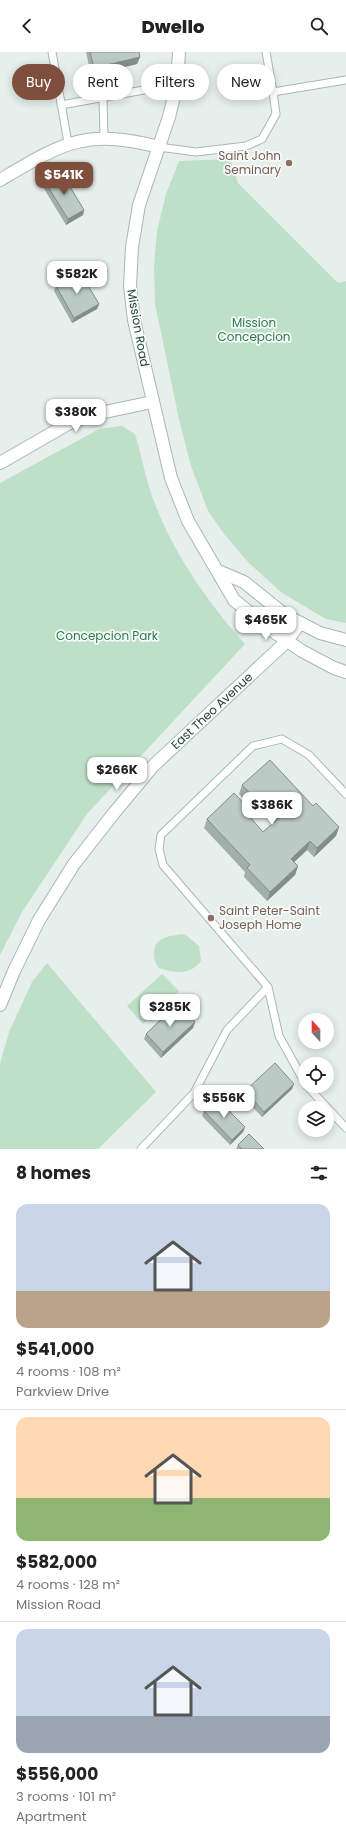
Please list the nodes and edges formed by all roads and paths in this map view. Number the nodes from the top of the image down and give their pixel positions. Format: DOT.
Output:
graph roads {
  1 [pos="52,52"];
  2 [pos="179,52"];
  3 [pos="266,52"];
  4 [pos="178,64"];
  5 [pos="268,64"];
  6 [pos="346,80"];
  7 [pos="275,92"];
  8 [pos="97,100"];
  9 [pos="103,100"];
  10 [pos="173,100"];
  11 [pos="275,100"];
  12 [pos="61,106"];
  13 [pos="104,138"];
  14 [pos="68,143"];
  15 [pos="158,147"];
  16 [pos="0,180"];
  17 [pos="152,402"];
  18 [pos="0,463"];
  19 [pos="218,572"];
  20 [pos="300,623"];
  21 [pos="346,640"];
  22 [pos="287,641"];
  23 [pos="346,672"];
  24 [pos="346,794"];
  25 [pos="268,987"];
  26 [pos="0,1005"];
  27 [pos="298,1071"];
  28 [pos="314,1093"];
  29 [pos="346,1128"];
  30 [pos="141,1149"];
  1 -- 12 [label="lane"];
  2 -- 4 [label="street, Mission Road"];
  3 -- 5 [label="lane"];
  6 -- 7 [label="lane"];
  8 -- 12 [label="lane"];
  9 -- 13 [label="lane"];
  10 -- 15 [label="street, Mission Road"];
  11 -- 15 [label="lane"];
  12 -- 14 [label="lane"];
  13 -- 14 [label="street"];
  13 -- 15 [label="street"];
  14 -- 16 [label="street"];
  15 -- 17 [label="street, Mission Road"];
  17 -- 18 [label="street"];
  17 -- 19 [label="street, Mission Road"];
  19 -- 20 [label="street"];
  19 -- 22 [label="street, Mission Road"];
  20 -- 21 [label="street"];
  20 -- 22 [label="street, East Theo Avenue"];
  22 -- 23 [label="street, Mission Road"];
  22 -- 26 [label="street, East Theo Avenue"];
  24 -- 25 [label="lane"];
  25 -- 27 [label="lane"];
  25 -- 30 [label="lane"];
  28 -- 29 [label="lane"];
}
